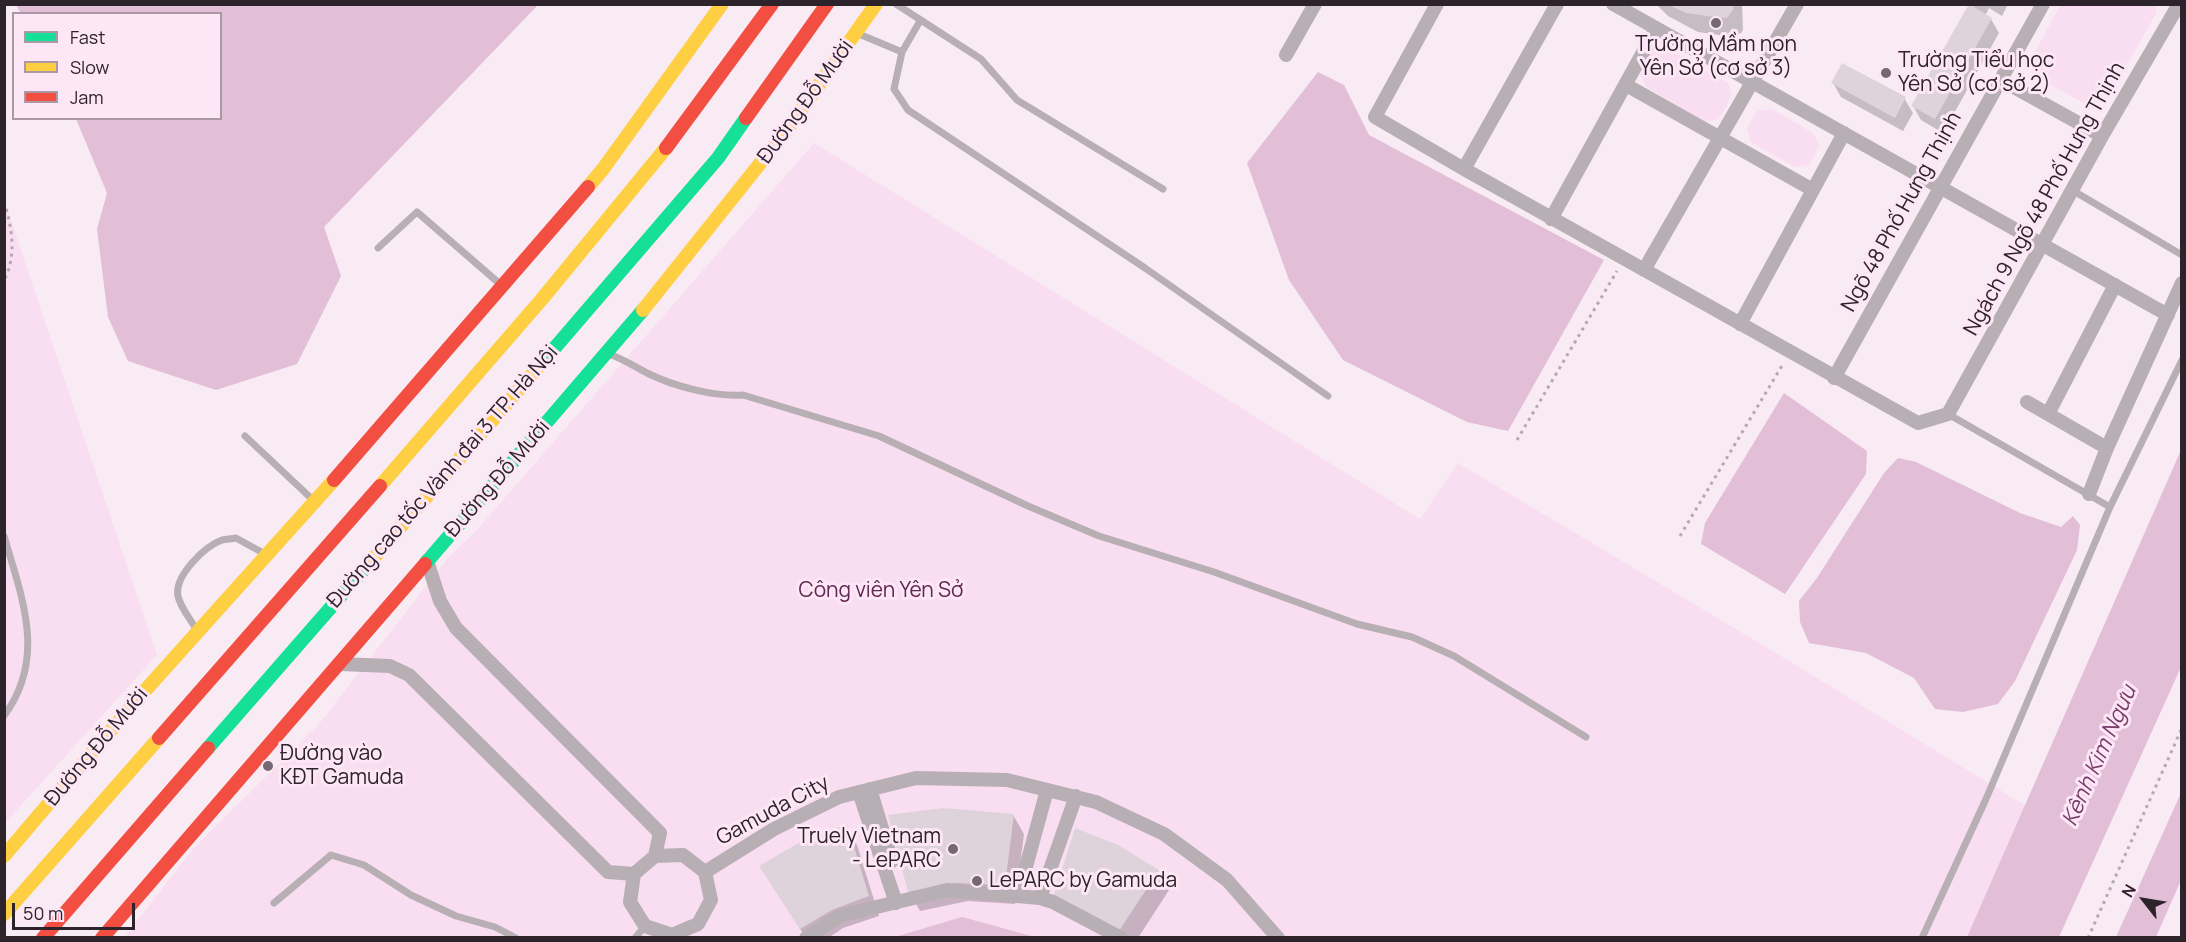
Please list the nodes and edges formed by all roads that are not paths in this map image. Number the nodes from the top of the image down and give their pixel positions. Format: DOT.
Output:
graph roads {
  1 [pos="722,4"];
  2 [pos="772,4"];
  3 [pos="827,4"];
  4 [pos="876,4"];
  5 [pos="896,4"];
  6 [pos="1315,4"];
  7 [pos="1437,4"];
  8 [pos="1557,4"];
  9 [pos="1613,4"];
  10 [pos="1797,4"];
  11 [pos="2043,4"];
  12 [pos="2179,4"];
  13 [pos="920,21"];
  14 [pos="1656,29"];
  15 [pos="856,33"];
  16 [pos="902,52"];
  17 [pos="1286,55"];
  18 [pos="2001,80"];
  19 [pos="1752,82"];
  20 [pos="1626,84"];
  21 [pos="1844,133"];
  22 [pos="2102,136"];
  23 [pos="1720,138"];
  24 [pos="1464,170"];
  25 [pos="1940,187"];
  26 [pos="1162,189"];
  27 [pos="1813,190"];
  28 [pos="2072,190"];
  29 [pos="1551,219"];
  30 [pos="2043,244"];
  31 [pos="378,248"];
  32 [pos="2181,255"];
  33 [pos="1644,270"];
  34 [pos="2181,283"];
  35 [pos="2115,285"];
  36 [pos="503,286"];
  37 [pos="2168,315"];
  38 [pos="1740,324"];
  39 [pos="607,353"];
  40 [pos="2181,360"];
  41 [pos="1834,378"];
  42 [pos="1328,396"];
  43 [pos="2027,402"];
  44 [pos="1948,414"];
  45 [pos="2048,414"];
  46 [pos="245,436"];
  47 [pos="2107,448"];
  48 [pos="2089,494"];
  49 [pos="315,502"];
  50 [pos="2110,507"];
  51 [pos="4,536"];
  52 [pos="267,555"];
  53 [pos="427,561"];
  54 [pos="197,632"];
  55 [pos="339,664"];
  56 [pos="4,716"];
  57 [pos="1586,737"];
  58 [pos="865,790"];
  59 [pos="1047,790"];
  60 [pos="1076,796"];
  61 [pos="4,856"];
  62 [pos="655,856"];
  63 [pos="705,872"];
  64 [pos="634,874"];
  65 [pos="1018,896"];
  66 [pos="1040,898"];
  67 [pos="900,902"];
  68 [pos="274,903"];
  69 [pos="4,914"];
  70 [pos="645,926"];
  71 [pos="43,938"];
  72 [pos="102,938"];
  73 [pos="516,938"];
  74 [pos="635,938"];
  75 [pos="806,938"];
  76 [pos="1121,938"];
  77 [pos="1278,938"];
  78 [pos="1922,938"];
  1 -- 36 [label="main road, Đường Đỗ Mười"];
  2 -- 69 [label="main road, Đường cao tốc Vành đai 3 TP. Hà Nội"];
  3 -- 71 [label="main road, Đường cao tốc Vành đai 3 TP. Hà Nội"];
  4 -- 15 [label="main road, Đường Đỗ Mười"];
  5 -- 13 [label="lane"];
  6 -- 17 [label="street"];
  7 -- 24 [label="street"];
  8 -- 24 [label="street"];
  9 -- 14 [label="street"];
  10 -- 19 [label="street"];
  11 -- 18 [label="street, Ngõ 48 Phố Hưng Thịnh"];
  12 -- 22 [label="street, Ngách 9 Ngõ 48 Phố Hưng Thịnh"];
  13 -- 16 [label="lane"];
  13 -- 26 [label="lane"];
  14 -- 19 [label="street"];
  14 -- 20 [label="street"];
  15 -- 16 [label="lane"];
  15 -- 39 [label="main road, Đường Đỗ Mười"];
  16 -- 42 [label="lane"];
  18 -- 22 [label="street"];
  18 -- 25 [label="street, Ngõ 48 Phố Hưng Thịnh"];
  19 -- 21 [label="street"];
  19 -- 23 [label="street"];
  20 -- 23 [label="street"];
  20 -- 29 [label="street"];
  21 -- 25 [label="street"];
  21 -- 27 [label="street"];
  22 -- 28 [label="street, Ngách 9 Ngõ 48 Phố Hưng Thịnh"];
  23 -- 27 [label="street"];
  23 -- 33 [label="street"];
  24 -- 29 [label="street"];
  25 -- 30 [label="street"];
  25 -- 41 [label="street, Ngõ 48 Phố Hưng Thịnh"];
  27 -- 38 [label="street"];
  28 -- 30 [label="street, Ngách 9 Ngõ 48 Phố Hưng Thịnh"];
  28 -- 32 [label="lane"];
  29 -- 33 [label="street"];
  30 -- 35 [label="street"];
  30 -- 44 [label="street, Ngách 9 Ngõ 48 Phố Hưng Thịnh"];
  31 -- 36 [label="lane"];
  33 -- 38 [label="street"];
  34 -- 37 [label="street"];
  35 -- 37 [label="street"];
  35 -- 45 [label="street"];
  36 -- 49 [label="main road, Đường Đỗ Mười"];
  37 -- 47 [label="street"];
  38 -- 41 [label="street"];
  39 -- 53 [label="main road, Đường Đỗ Mười"];
  39 -- 57 [label="lane"];
  40 -- 50 [label="lane"];
  41 -- 44 [label="street"];
  43 -- 45 [label="street"];
  44 -- 48 [label="lane"];
  45 -- 47 [label="street"];
  46 -- 49 [label="lane"];
  47 -- 48 [label="street"];
  48 -- 50 [label="lane"];
  49 -- 52 [label="main road, Đường Đỗ Mười"];
  50 -- 78 [label="lane"];
  51 -- 56 [label="lane"];
  52 -- 54 [label="main road, Đường Đỗ Mười"];
  52 -- 54 [label="lane"];
  53 -- 55 [label="main road, Đường Đỗ Mười"];
  53 -- 62 [label="street"];
  54 -- 61 [label="main road, Đường Đỗ Mười"];
  55 -- 64 [label="street"];
  55 -- 72 [label="main road, Đường Đỗ Mười"];
  58 -- 59 [label="street, Gamuda City"];
  58 -- 63 [label="street, Gamuda City"];
  58 -- 67 [label="street"];
  59 -- 60 [label="street, Gamuda City"];
  59 -- 65 [label="street"];
  60 -- 66 [label="street"];
  60 -- 77 [label="street, Gamuda City"];
  62 -- 63 [label="street"];
  62 -- 64 [label="street"];
  63 -- 70 [label="street"];
  64 -- 70 [label="street"];
  65 -- 66 [label="street"];
  65 -- 67 [label="street"];
  66 -- 76 [label="street"];
  67 -- 75 [label="street"];
  68 -- 73 [label="lane"];
  70 -- 74 [label="lane"];
}
